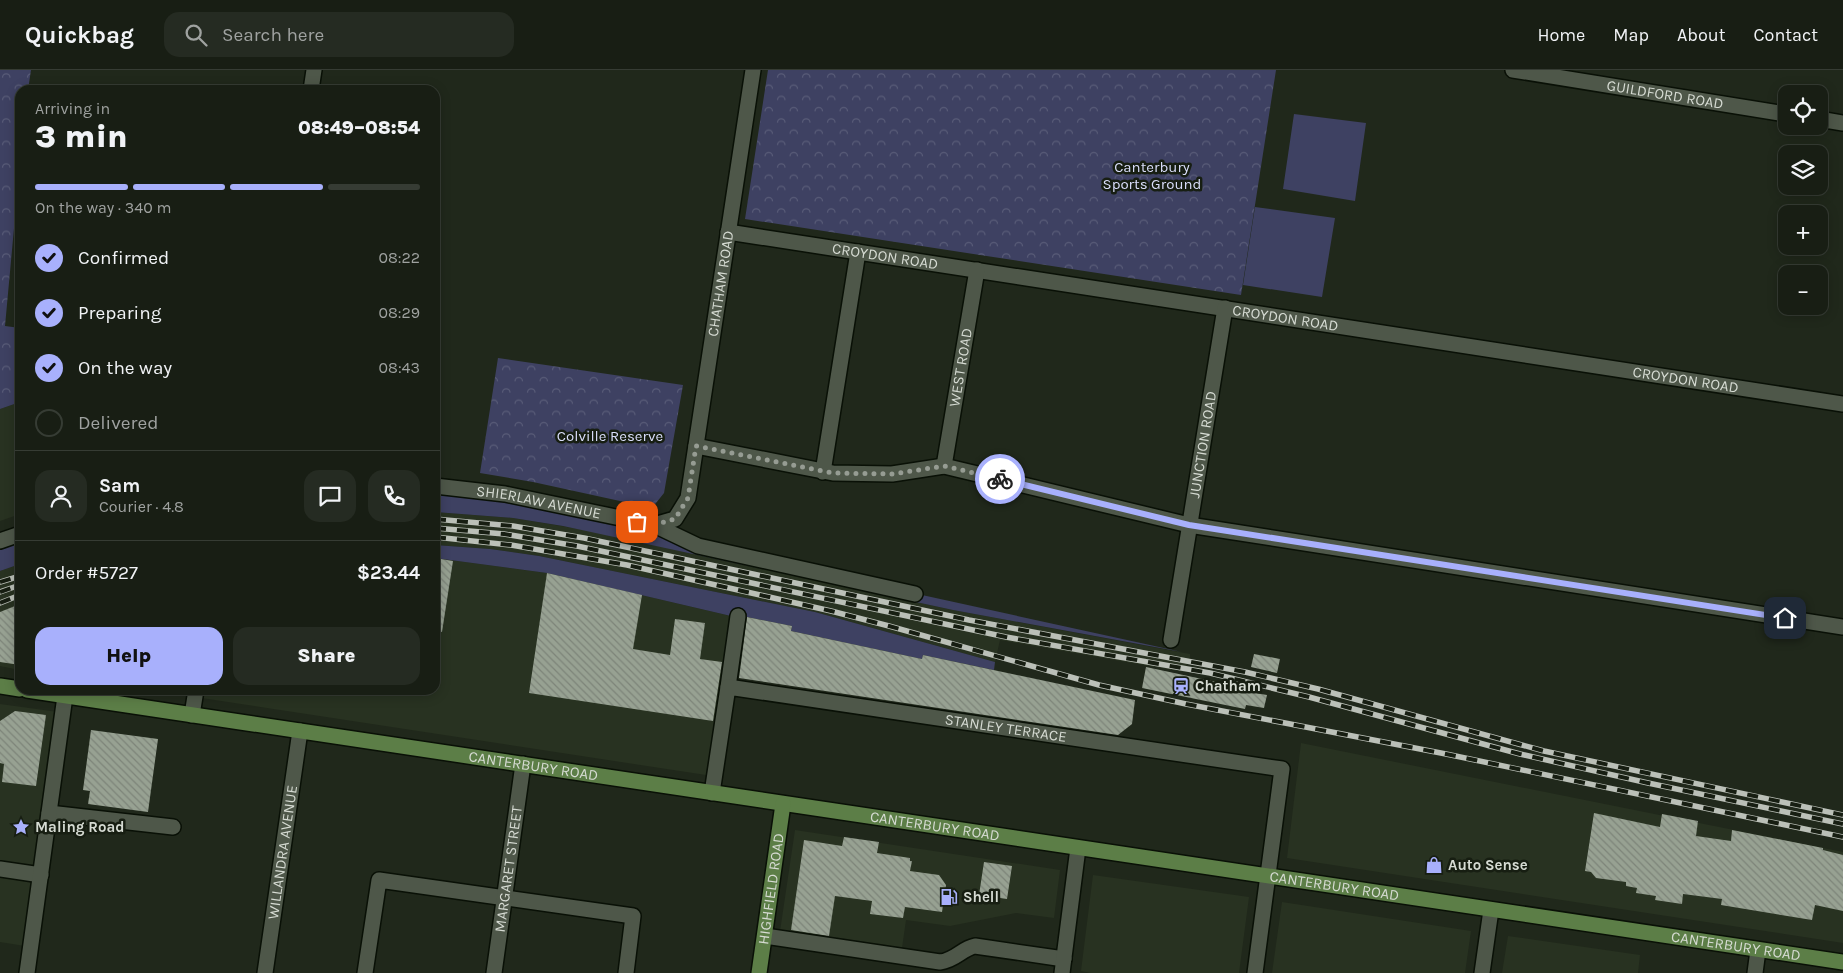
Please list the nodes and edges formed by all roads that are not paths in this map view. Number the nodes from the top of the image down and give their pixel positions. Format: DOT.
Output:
graph roads {
  1 [pos="314,70"];
  2 [pos="753,70"];
  3 [pos="1513,70"];
  4 [pos="312,85"];
  5 [pos="1778,113"];
  6 [pos="1828,120"];
  7 [pos="1843,123"];
  8 [pos="728,232"];
  9 [pos="858,252"];
  10 [pos="977,270"];
  11 [pos="1225,308"];
  12 [pos="1843,404"];
  13 [pos="696,446"];
  14 [pos="944,466"];
  15 [pos="823,472"];
  16 [pos="440,487"];
  17 [pos="654,525"];
  18 [pos="1189,525"];
  19 [pos="15,536"];
  20 [pos="0,541"];
  21 [pos="915,594"];
  22 [pos="738,616"];
  23 [pos="1843,627"];
  24 [pos="1171,640"];
  25 [pos="0,686"];
  26 [pos="728,687"];
  27 [pos="15,688"];
  28 [pos="59,695"];
  29 [pos="195,695"];
  30 [pos="65,696"];
  31 [pos="192,715"];
  32 [pos="300,731"];
  33 [pos="523,764"];
  34 [pos="712,793"];
  35 [pos="783,804"];
  36 [pos="49,813"];
  37 [pos="173,827"];
  38 [pos="1078,848"];
  39 [pos="0,869"];
  40 [pos="41,875"];
  41 [pos="1268,876"];
  42 [pos="504,899"];
  43 [pos="1491,910"];
  44 [pos="765,936"];
  45 [pos="1758,950"];
  46 [pos="1843,962"];
  47 [pos="1063,966"];
  48 [pos="27,973"];
  49 [pos="265,973"];
  50 [pos="365,973"];
  51 [pos="494,973"];
  52 [pos="626,973"];
  53 [pos="759,973"];
  54 [pos="1255,973"];
  55 [pos="1482,973"];
  56 [pos="1755,973"];
  1 -- 4 [label="street"];
  2 -- 8 [label="street, CHATHAM ROAD"];
  3 -- 5 [label="street, GUILDFORD ROAD"];
  6 -- 7 [label="street"];
  8 -- 9 [label="street, CROYDON ROAD"];
  8 -- 13 [label="street, CHATHAM ROAD"];
  9 -- 10 [label="street, CROYDON ROAD"];
  9 -- 15 [label="street"];
  10 -- 11 [label="street, CROYDON ROAD"];
  10 -- 14 [label="street, WEST ROAD"];
  11 -- 12 [label="street, CROYDON ROAD"];
  11 -- 18 [label="street, JUNCTION ROAD"];
  13 -- 15 [label="street"];
  13 -- 17 [label="street, CHATHAM ROAD"];
  14 -- 15 [label="street"];
  14 -- 18 [label="street"];
  16 -- 17 [label="street, SHIERLAW AVENUE"];
  17 -- 21 [label="street, SHIERLAW AVENUE"];
  18 -- 23 [label="street"];
  18 -- 24 [label="street, JUNCTION ROAD"];
  19 -- 20 [label="street"];
  22 -- 26 [label="street"];
  25 -- 27 [label="main road"];
  26 -- 34 [label="street"];
  26 -- 41 [label="street, STANLEY TERRACE"];
  28 -- 30 [label="main road, CANTERBURY ROAD"];
  29 -- 31 [label="street"];
  30 -- 31 [label="main road, CANTERBURY ROAD"];
  30 -- 36 [label="street"];
  31 -- 32 [label="main road, CANTERBURY ROAD"];
  32 -- 33 [label="main road, CANTERBURY ROAD"];
  32 -- 49 [label="street, WILLANDRA AVENUE"];
  33 -- 34 [label="main road, CANTERBURY ROAD"];
  33 -- 42 [label="street, MARGARET STREET"];
  34 -- 35 [label="main road, CANTERBURY ROAD"];
  35 -- 38 [label="main road, CANTERBURY ROAD"];
  35 -- 44 [label="main road, HIGHFIELD ROAD"];
  36 -- 37 [label="street"];
  36 -- 40 [label="street"];
  38 -- 41 [label="main road, CANTERBURY ROAD"];
  38 -- 47 [label="street"];
  39 -- 40 [label="street"];
  40 -- 48 [label="street"];
  41 -- 43 [label="main road, CANTERBURY ROAD"];
  41 -- 54 [label="street"];
  42 -- 50 [label="street"];
  42 -- 51 [label="street, MARGARET STREET"];
  42 -- 52 [label="street"];
  43 -- 45 [label="main road, CANTERBURY ROAD"];
  43 -- 55 [label="street"];
  44 -- 47 [label="street"];
  44 -- 53 [label="main road, HIGHFIELD ROAD"];
  45 -- 46 [label="main road, CANTERBURY ROAD"];
  45 -- 56 [label="street"];
}
